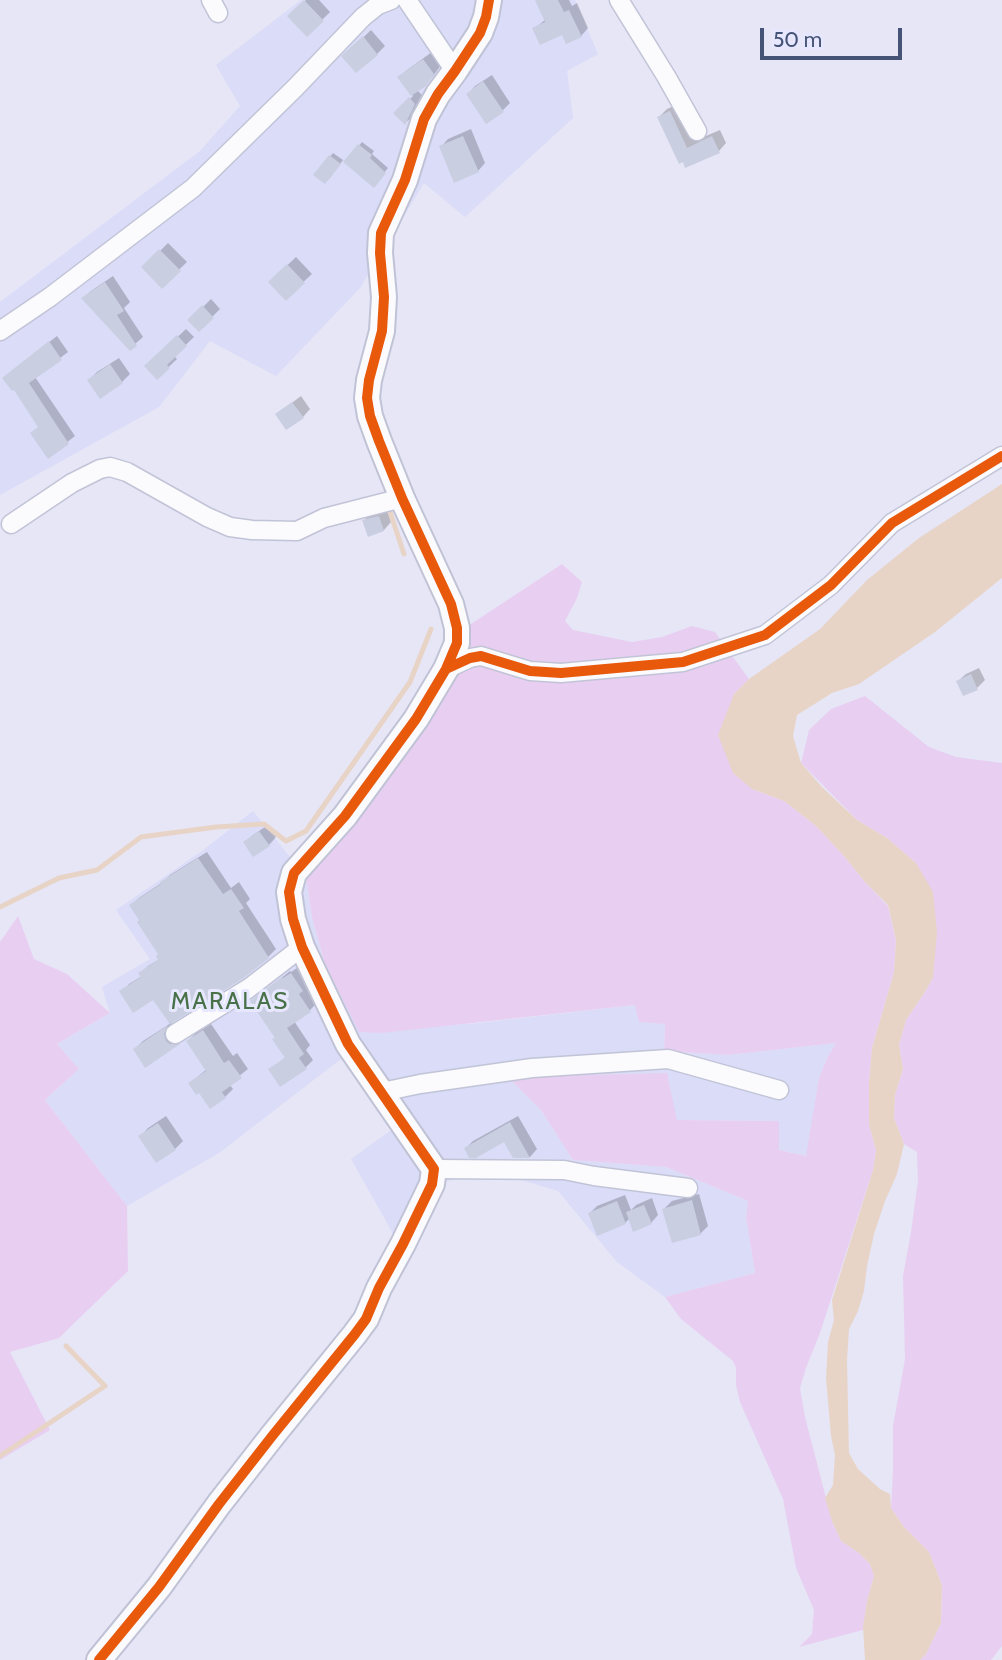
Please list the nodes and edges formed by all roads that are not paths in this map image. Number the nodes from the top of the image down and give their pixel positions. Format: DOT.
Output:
graph roads {
  1 [pos="391,0"];
  2 [pos="407,0"];
  3 [pos="489,0"];
  4 [pos="619,0"];
  5 [pos="455,71"];
  6 [pos="697,131"];
  7 [pos="0,331"];
  8 [pos="1002,456"];
  9 [pos="402,498"];
  10 [pos="10,524"];
  11 [pos="446,669"];
  12 [pos="302,947"];
  13 [pos="175,1034"];
  14 [pos="779,1090"];
  15 [pos="382,1092"];
  16 [pos="434,1169"];
  17 [pos="688,1188"];
  18 [pos="99,1660"];
  1 -- 7 [label="street"];
  2 -- 5 [label="street"];
  3 -- 5 [label="street"];
  4 -- 6 [label="street"];
  5 -- 9 [label="street"];
  8 -- 11 [label="street"];
  9 -- 10 [label="street"];
  9 -- 11 [label="street"];
  11 -- 12 [label="street"];
  12 -- 13 [label="street"];
  12 -- 15 [label="street"];
  14 -- 15 [label="street"];
  15 -- 16 [label="street"];
  16 -- 17 [label="street"];
  16 -- 18 [label="street"];
}
